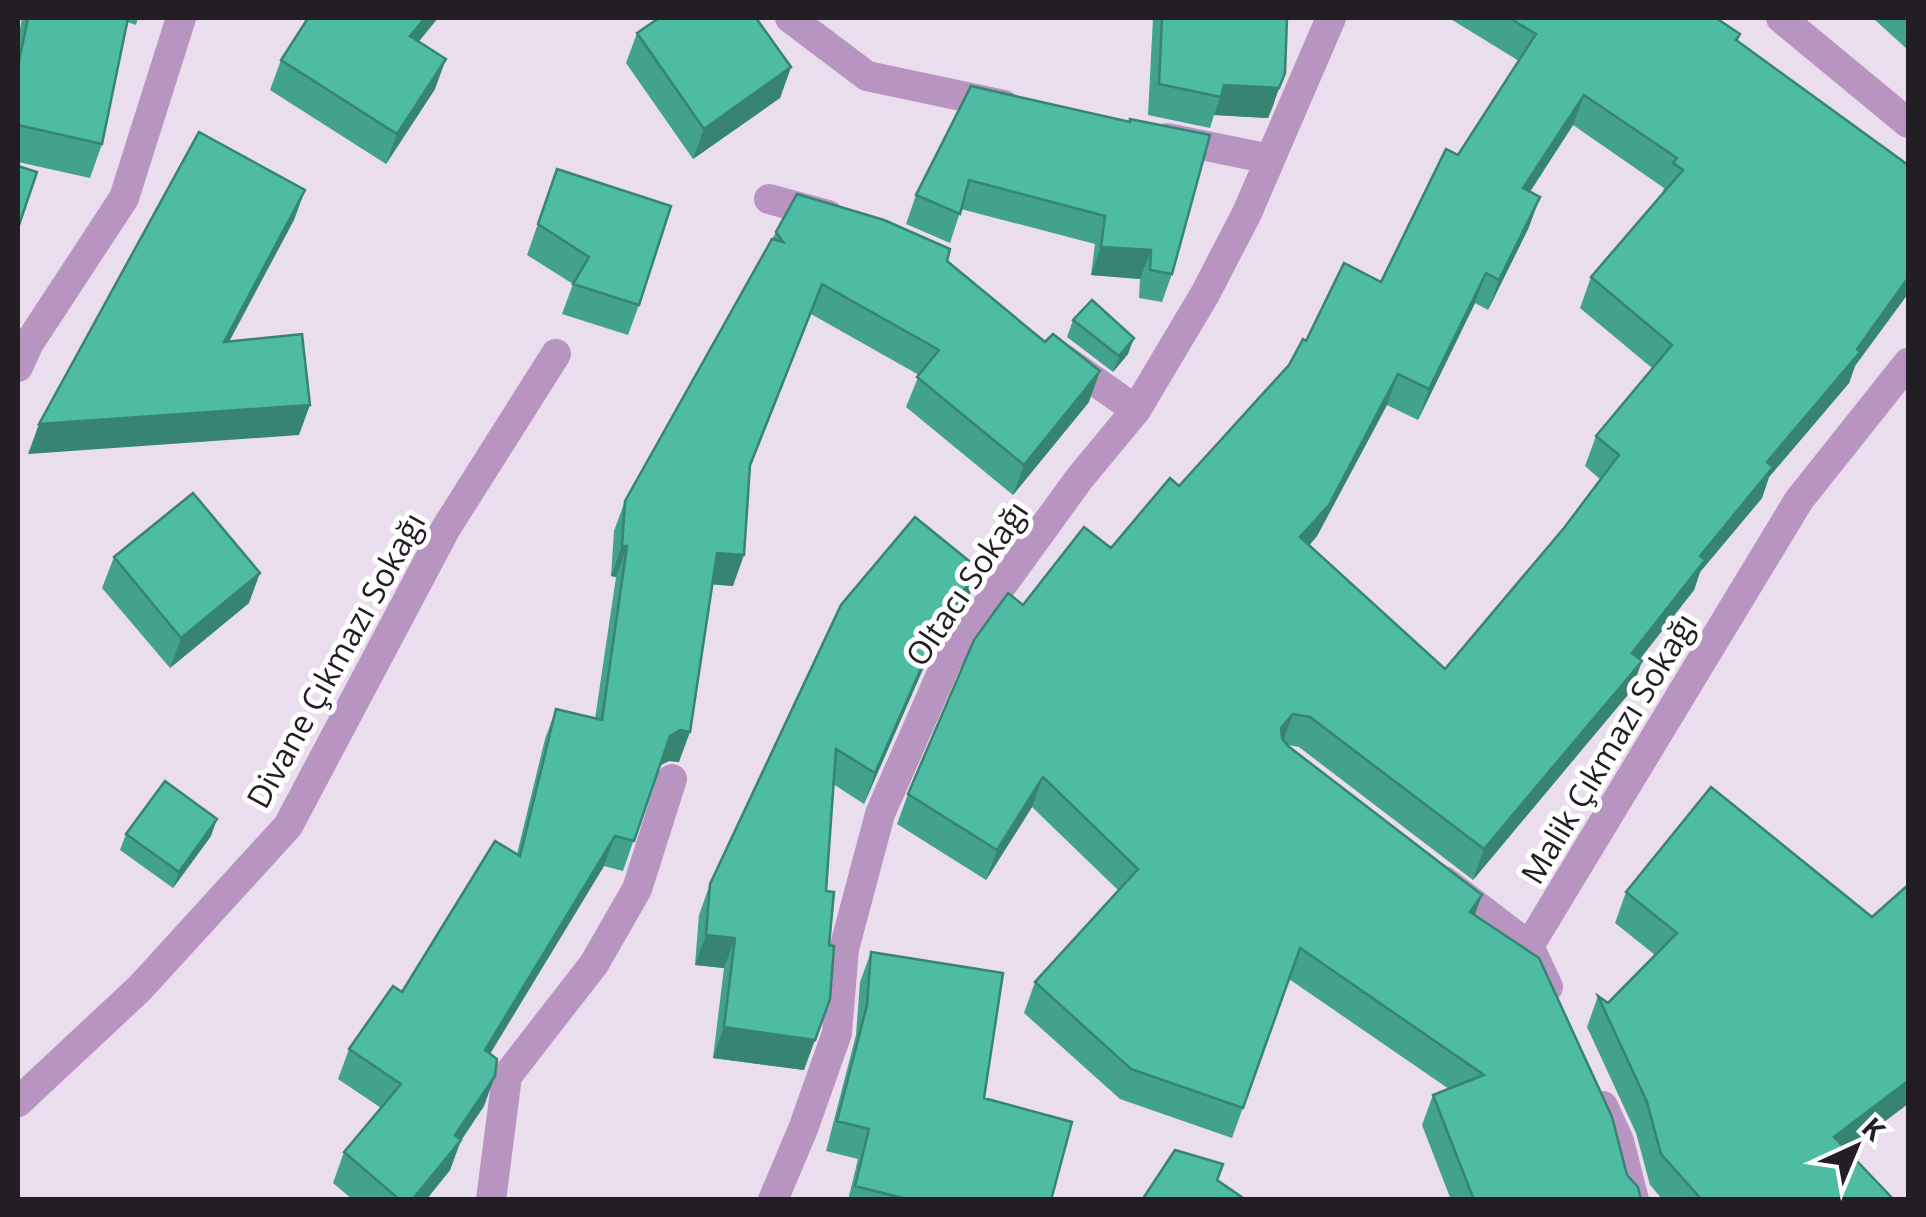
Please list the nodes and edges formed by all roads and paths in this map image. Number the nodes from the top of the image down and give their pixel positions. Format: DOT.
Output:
graph roads {
  1 [pos="181,18"];
  2 [pos="790,18"];
  3 [pos="1332,18"];
  4 [pos="1784,18"];
  5 [pos="1038,112"];
  6 [pos="1908,124"];
  7 [pos="1135,131"];
  8 [pos="1270,159"];
  9 [pos="768,199"];
  10 [pos="850,222"];
  11 [pos="1041,340"];
  12 [pos="556,354"];
  13 [pos="1908,363"];
  14 [pos="18,367"];
  15 [pos="1136,410"];
  16 [pos="672,778"];
  17 [pos="1426,867"];
  18 [pos="1529,946"];
  19 [pos="1562,1017"];
  20 [pos="1594,1088"];
  21 [pos="18,1102"];
  22 [pos="491,1200"];
  23 [pos="773,1200"];
  24 [pos="1634,1200"];
  1 -- 14 [label="street"];
  2 -- 5 [label="street"];
  3 -- 8 [label="street, Oltacı Sokağı"];
  4 -- 6 [label="street"];
  7 -- 8 [label="street"];
  8 -- 15 [label="street, Oltacı Sokağı"];
  9 -- 10 [label="street"];
  11 -- 15 [label="street"];
  12 -- 21 [label="street, Divane Çıkmazı Sokağı"];
  13 -- 18 [label="street, Malik Çıkmazı Sokağı"];
  15 -- 23 [label="street, Oltacı Sokağı"];
  16 -- 22 [label="street"];
  17 -- 18 [label="street"];
  18 -- 19 [label="street"];
  20 -- 24 [label="street"];
}
